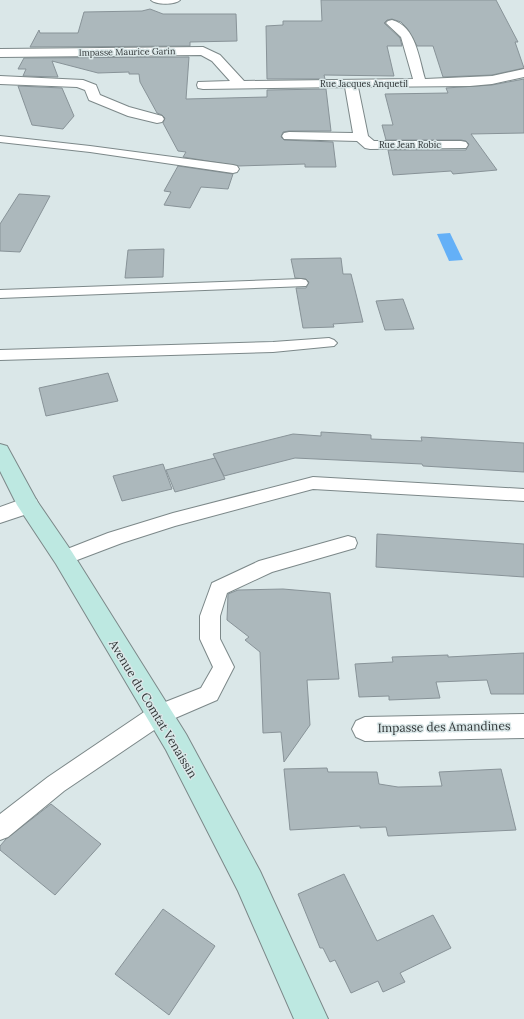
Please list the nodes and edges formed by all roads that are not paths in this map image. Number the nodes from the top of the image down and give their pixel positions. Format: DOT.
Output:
graph roads {
  1 [pos="156,0"];
  2 [pos="175,0"];
  3 [pos="392,23"];
  4 [pos="0,53"];
  5 [pos="524,73"];
  6 [pos="0,80"];
  7 [pos="420,83"];
  8 [pos="351,84"];
  9 [pos="203,85"];
  10 [pos="240,85"];
  11 [pos="157,119"];
  12 [pos="289,136"];
  13 [pos="361,137"];
  14 [pos="0,139"];
  15 [pos="461,145"];
  16 [pos="233,169"];
  17 [pos="301,283"];
  18 [pos="0,294"];
  19 [pos="329,343"];
  20 [pos="0,355"];
  21 [pos="0,451"];
  22 [pos="524,494"];
  23 [pos="28,505"];
  24 [pos="0,515"];
  25 [pos="348,542"];
  26 [pos="64,558"];
  27 [pos="158,714"];
  28 [pos="524,726"];
  29 [pos="364,729"];
  30 [pos="0,829"];
  31 [pos="310,1019"];
  1 -- 2 [label="street"];
  3 -- 7 [label="street"];
  4 -- 10 [label="street, Impasse Maurice Garin"];
  5 -- 7 [label="street, Rue Jacques Anquetil"];
  6 -- 11 [label="street"];
  7 -- 8 [label="street, Rue Jacques Anquetil"];
  8 -- 10 [label="street, Rue Jacques Anquetil"];
  8 -- 13 [label="street"];
  9 -- 10 [label="street, Rue Jacques Anquetil"];
  12 -- 13 [label="street, Rue Jean Robic"];
  13 -- 15 [label="street, Rue Jean Robic"];
  14 -- 16 [label="lane"];
  17 -- 18 [label="lane"];
  19 -- 20 [label="lane"];
  21 -- 23 [label="main road, Avenue du Comtat Venaissin"];
  22 -- 26 [label="lane"];
  23 -- 24 [label="street"];
  23 -- 26 [label="main road, Avenue du Comtat Venaissin"];
  25 -- 27 [label="lane"];
  26 -- 27 [label="main road, Avenue du Comtat Venaissin"];
  27 -- 30 [label="lane"];
  27 -- 31 [label="main road, Avenue du Comtat Venaissin"];
  28 -- 29 [label="street, Impasse des Amandines"];
}
